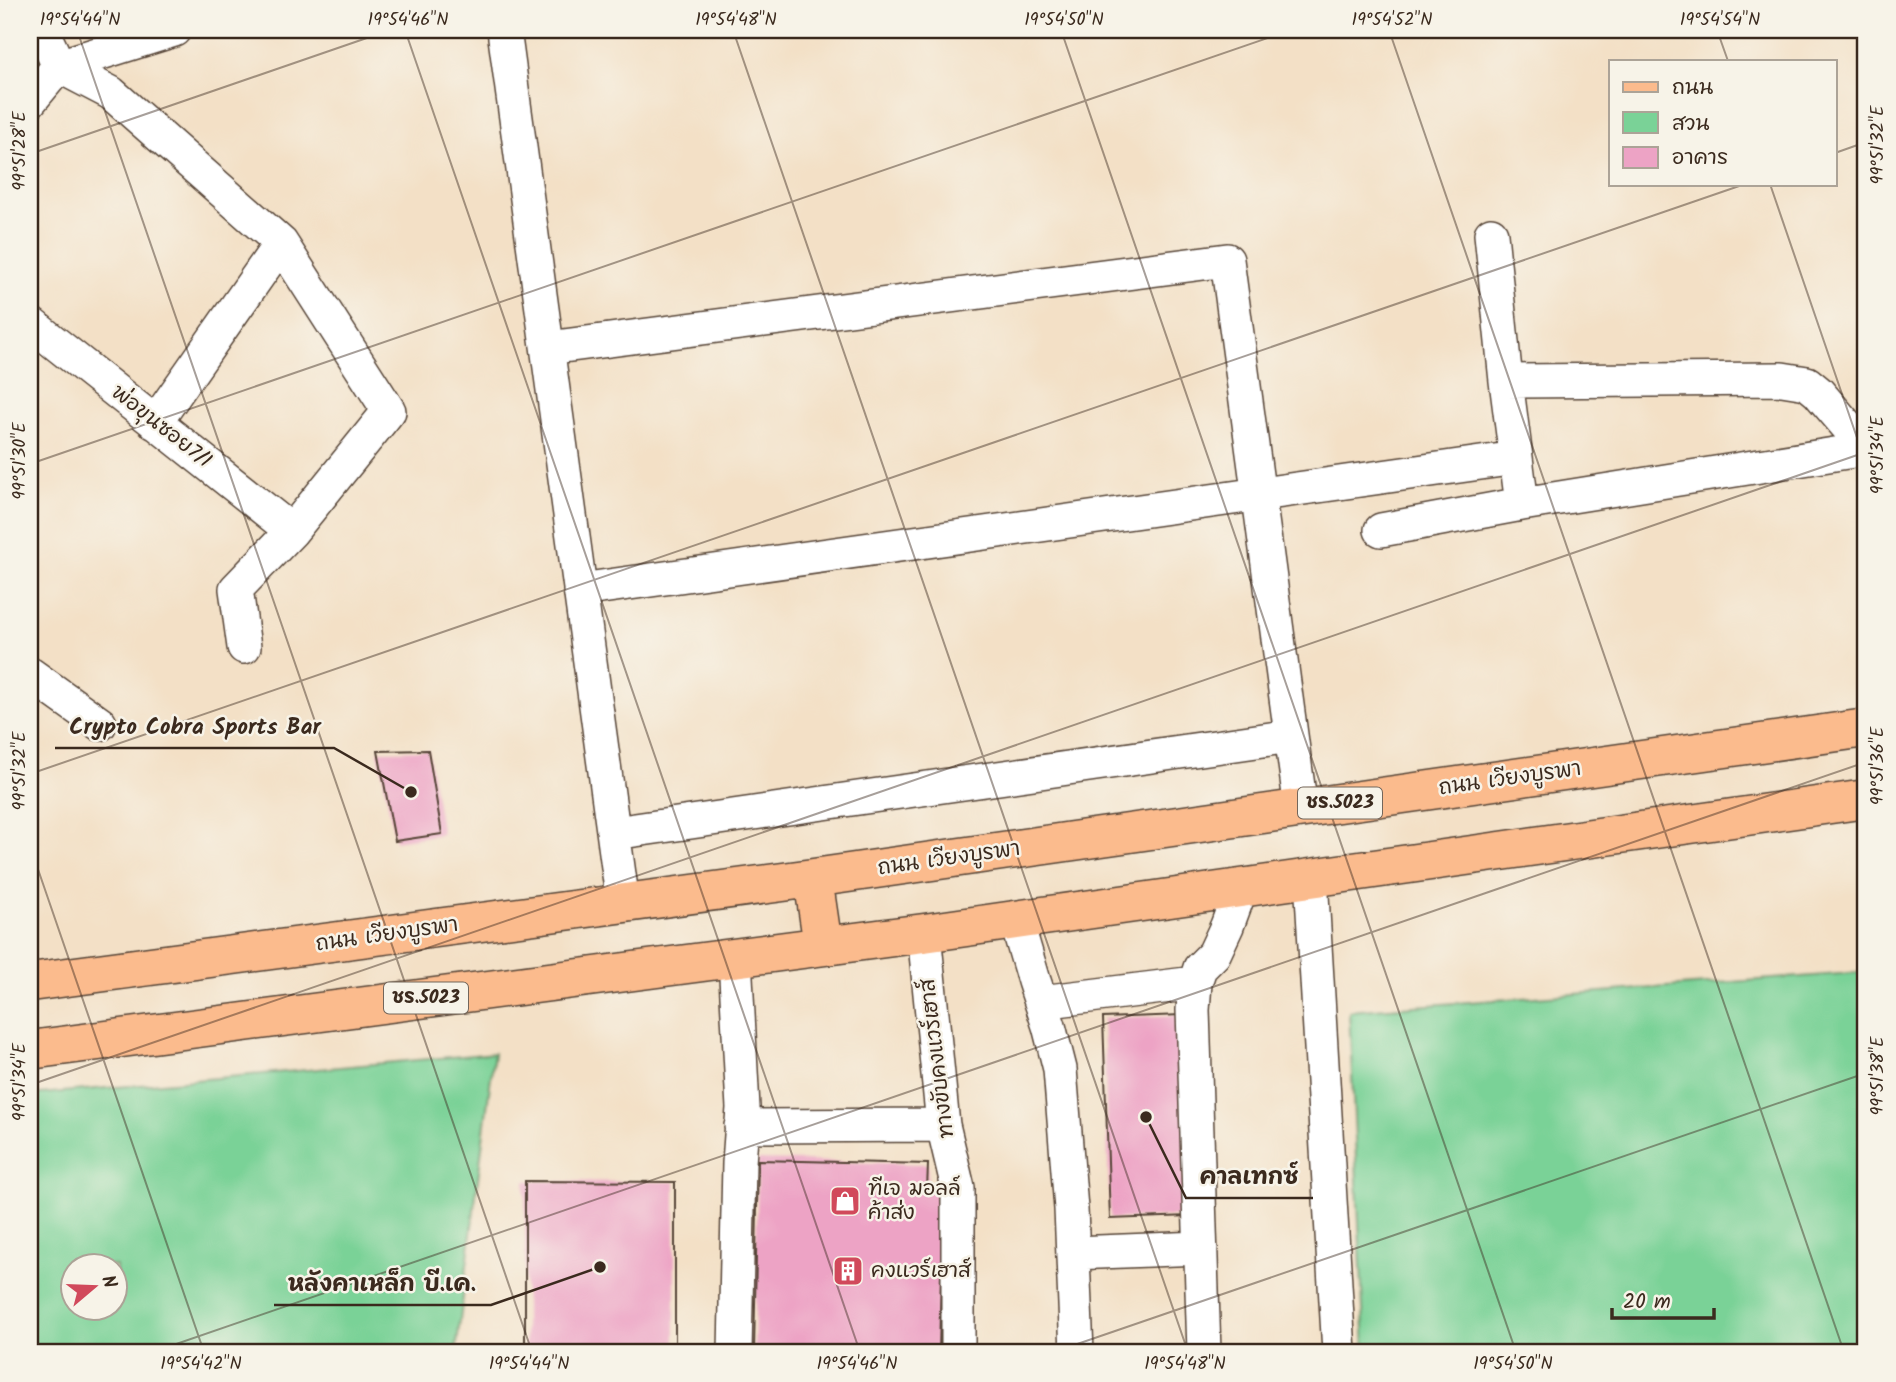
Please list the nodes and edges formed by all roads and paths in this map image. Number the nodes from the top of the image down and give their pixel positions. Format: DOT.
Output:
graph roads {
  1 [pos="42,30"];
  2 [pos="174,30"];
  3 [pos="504,30"];
  4 [pos="59,66"];
  5 [pos="30,101"];
  6 [pos="1491,234"];
  7 [pos="281,243"];
  8 [pos="30,323"];
  9 [pos="548,348"];
  10 [pos="1506,381"];
  11 [pos="155,423"];
  12 [pos="1866,447"];
  13 [pos="1516,458"];
  14 [pos="1258,495"];
  15 [pos="1522,505"];
  16 [pos="1381,530"];
  17 [pos="292,531"];
  18 [pos="580,590"];
  19 [pos="244,647"];
  20 [pos="30,674"];
  21 [pos="100,724"];
  22 [pos="1866,727"];
  23 [pos="1291,736"];
  24 [pos="1866,799"];
  25 [pos="1301,809"];
  26 [pos="614,833"];
  27 [pos="813,878"];
  28 [pos="1311,878"];
  29 [pos="1241,888"];
  30 [pos="623,904"];
  31 [pos="1016,920"];
  32 [pos="924,933"];
  33 [pos="823,946"];
  34 [pos="735,958"];
  35 [pos="30,982"];
  36 [pos="1195,983"];
  37 [pos="1041,1002"];
  38 [pos="30,1050"];
  39 [pos="943,1125"];
  40 [pos="741,1126"];
  41 [pos="1200,1248"];
  42 [pos="1073,1253"];
  43 [pos="734,1352"];
  44 [pos="958,1352"];
  45 [pos="1077,1352"];
  46 [pos="1204,1352"];
  47 [pos="1339,1352"];
  1 -- 4 [label="street"];
  2 -- 4 [label="street"];
  3 -- 9 [label="street"];
  4 -- 5 [label="street"];
  4 -- 7 [label="street"];
  6 -- 10 [label="street"];
  7 -- 11 [label="street"];
  7 -- 17 [label="street"];
  8 -- 11 [label="street, พ่อขุนซอย7/1"];
  9 -- 14 [label="street"];
  9 -- 18 [label="street"];
  10 -- 12 [label="street"];
  10 -- 13 [label="street"];
  11 -- 17 [label="street, พ่อขุนซอย7/1"];
  12 -- 15 [label="street"];
  13 -- 14 [label="street"];
  13 -- 15 [label="street"];
  14 -- 18 [label="street"];
  14 -- 23 [label="street"];
  15 -- 16 [label="street"];
  17 -- 19 [label="street"];
  18 -- 26 [label="street"];
  20 -- 21 [label="street"];
  22 -- 25 [label="main road, ถนน เวียงบูรพา / ชร.5023"];
  23 -- 25 [label="street"];
  23 -- 26 [label="street"];
  24 -- 28 [label="main road, ชร.5023"];
  25 -- 27 [label="main road, ถนน เวียงบูรพา / ชร.5023"];
  26 -- 30 [label="street"];
  27 -- 30 [label="main road, ถนน เวียงบูรพา / ชร.5023"];
  27 -- 33 [label="main road"];
  28 -- 29 [label="main road, ชร.5023"];
  28 -- 47 [label="street"];
  29 -- 31 [label="main road, ชร.5023"];
  29 -- 36 [label="street"];
  30 -- 35 [label="main road, ถนน เวียงบูรพา / ชร.5023"];
  31 -- 32 [label="main road, ชร.5023"];
  31 -- 37 [label="street"];
  32 -- 33 [label="main road, ชร.5023"];
  32 -- 39 [label="street, ทางขับคงแวร์เฮาส์"];
  33 -- 34 [label="main road, ชร.5023"];
  34 -- 38 [label="main road, ชร.5023"];
  34 -- 40 [label="street"];
  36 -- 37 [label="street"];
  36 -- 41 [label="street"];
  37 -- 42 [label="street"];
  39 -- 40 [label="street"];
  39 -- 44 [label="street, ทางขับคงแวร์เฮาส์"];
  40 -- 43 [label="street"];
  41 -- 42 [label="street"];
  41 -- 46 [label="street"];
  42 -- 45 [label="street"];
}
